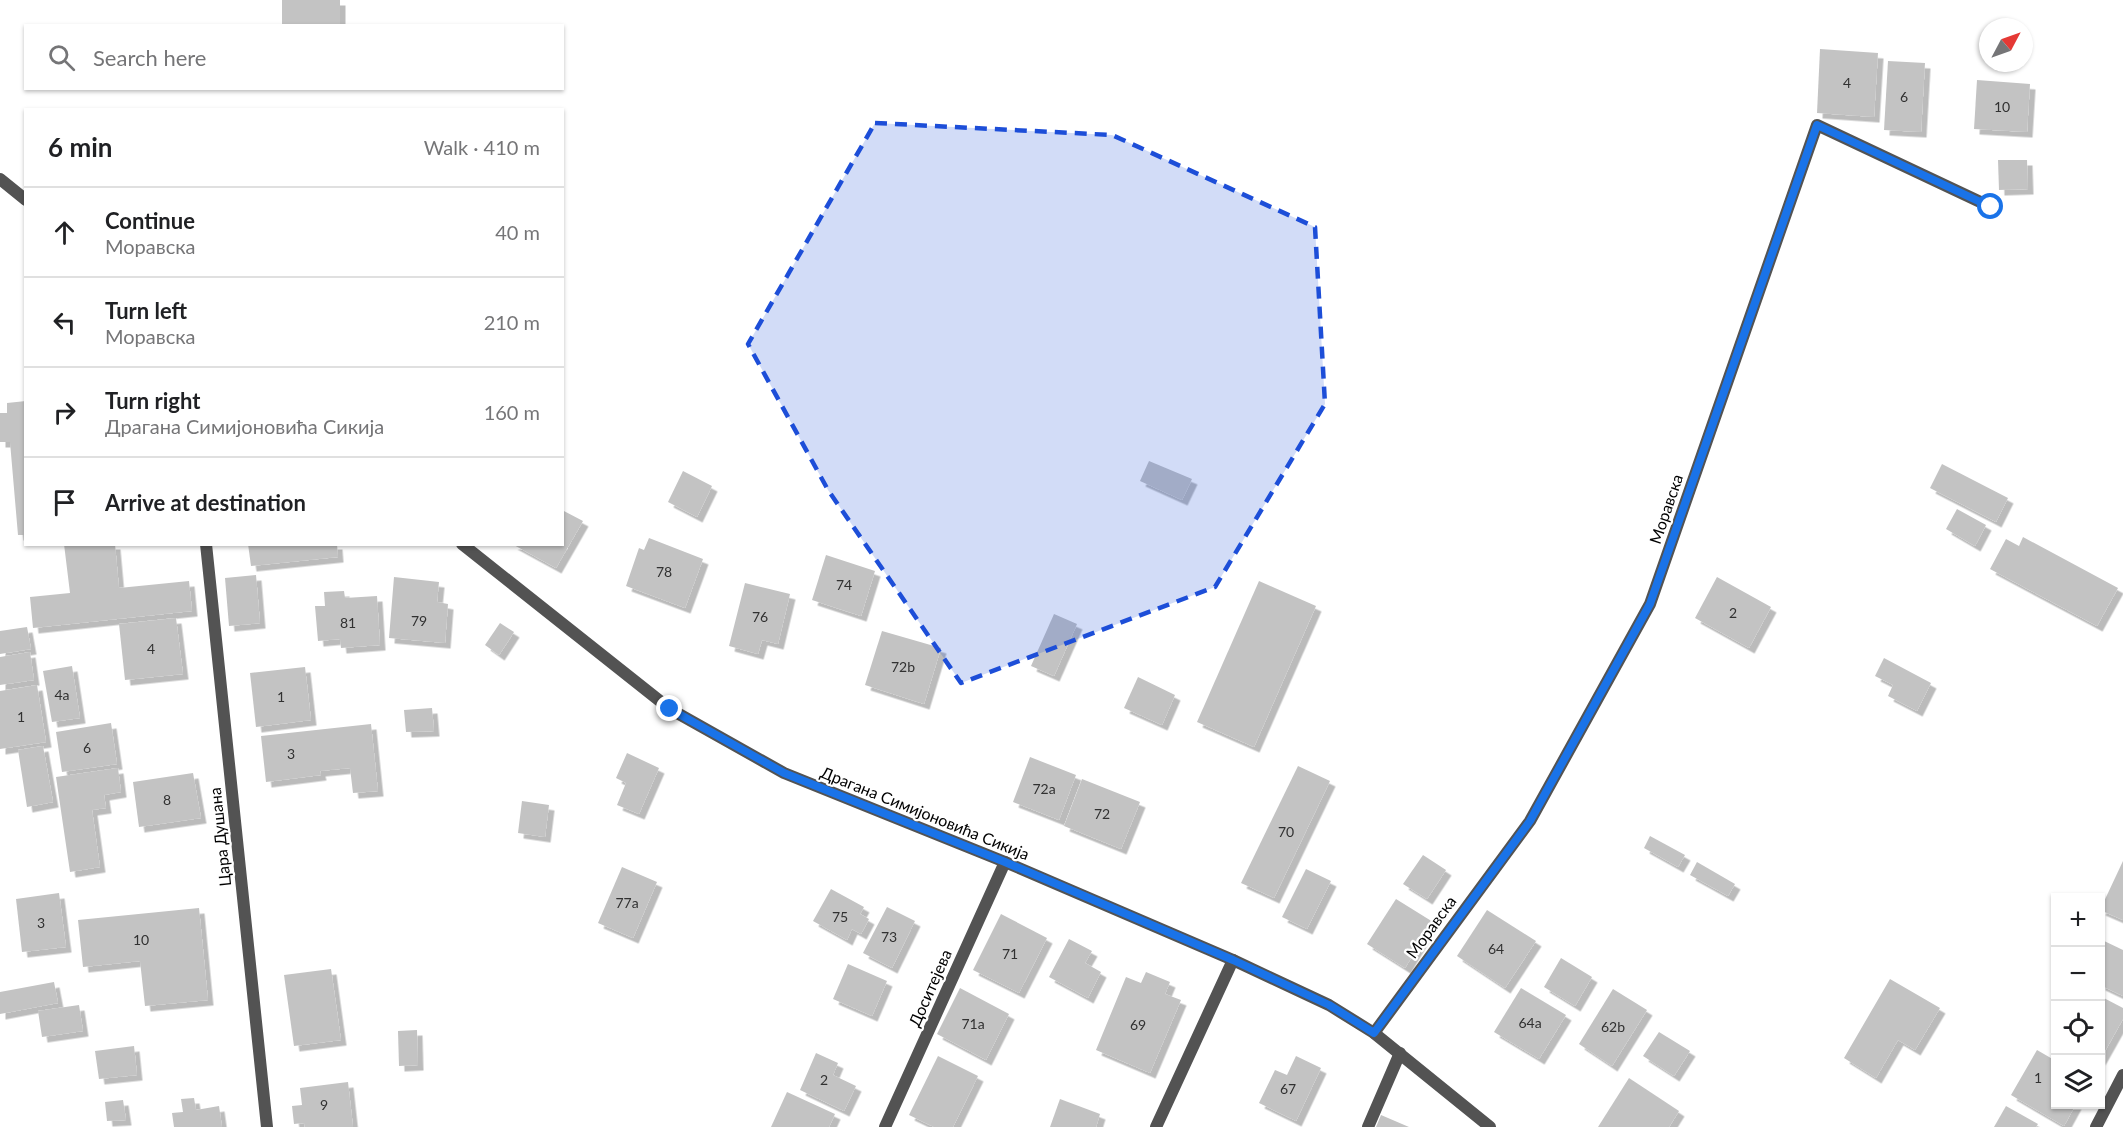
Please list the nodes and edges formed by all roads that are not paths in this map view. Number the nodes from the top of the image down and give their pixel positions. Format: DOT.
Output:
graph roads {
  1 [pos="0,179"];
  2 [pos="24,198"];
  3 [pos="1991,207"];
  4 [pos="206,546"];
  5 [pos="465,546"];
  6 [pos="1005,862"];
  7 [pos="1233,960"];
  8 [pos="1374,1033"];
  9 [pos="1400,1053"];
  10 [pos="2123,1075"];
  11 [pos="267,1127"];
  12 [pos="885,1127"];
  13 [pos="1156,1127"];
  14 [pos="1368,1127"];
  15 [pos="1490,1127"];
  16 [pos="2096,1127"];
  1 -- 2 [label="street"];
  3 -- 8 [label="street, Моравска"];
  4 -- 11 [label="street, Цара Душана"];
  5 -- 6 [label="street, Драгана Симијоновића Сикија"];
  6 -- 7 [label="street, Драгана Симијоновића Сикија"];
  6 -- 12 [label="street, Доситејева"];
  7 -- 8 [label="street, Драгана Симијоновића Сикија"];
  7 -- 13 [label="street"];
  8 -- 9 [label="street, Драгана Симијоновића Сикија"];
  9 -- 14 [label="street"];
  9 -- 15 [label="street, Драгана Симијоновића Сикија"];
  10 -- 16 [label="street"];
}
